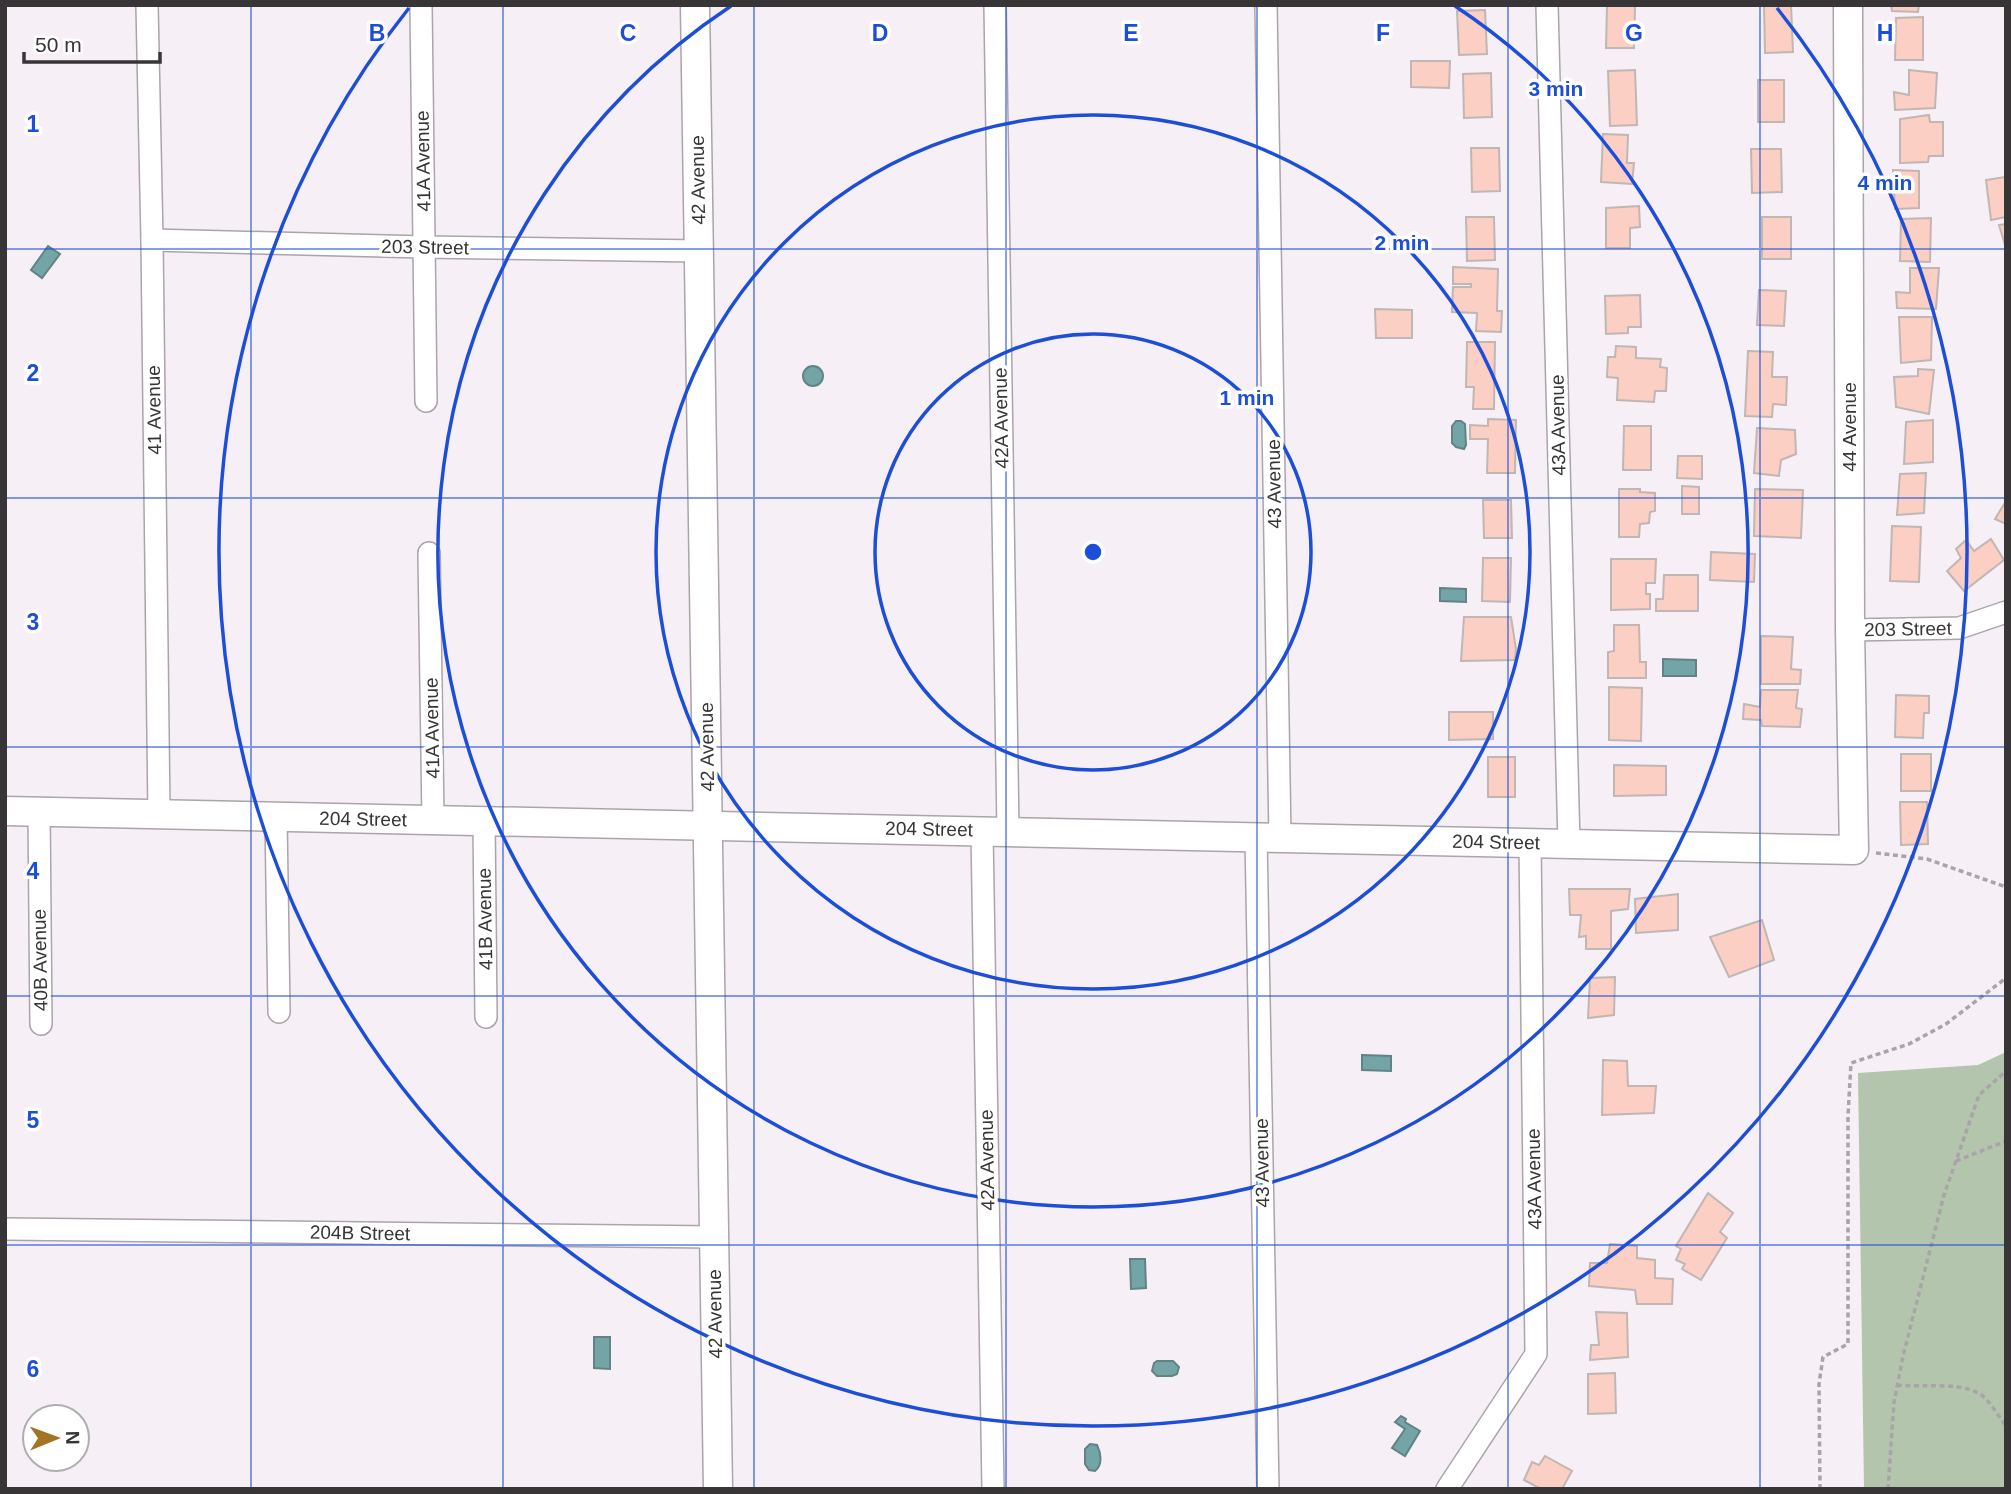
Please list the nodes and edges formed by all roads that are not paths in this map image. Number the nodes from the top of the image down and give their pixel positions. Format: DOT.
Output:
graph roads {
  1 [pos="147,5"];
  2 [pos="421,5"];
  3 [pos="695,5"];
  4 [pos="995,5"];
  5 [pos="1266,5"];
  6 [pos="1547,5"];
  7 [pos="1848,5"];
  8 [pos="152,240"];
  9 [pos="424,247"];
  10 [pos="699,251"];
  11 [pos="426,401"];
  12 [pos="429,553"];
  13 [pos="2006,612"];
  14 [pos="1850,630"];
  15 [pos="5,811"];
  16 [pos="39,812"];
  17 [pos="159,815"];
  18 [pos="276,817"];
  19 [pos="433,820"];
  20 [pos="484,821"];
  21 [pos="708,825"];
  22 [pos="995,831"];
  23 [pos="1268,837"];
  24 [pos="1530,843"];
  25 [pos="1569,844"];
  26 [pos="1854,850"];
  27 [pos="279,1012"];
  28 [pos="486,1017"];
  29 [pos="41,1024"];
  30 [pos="5,1229"];
  31 [pos="714,1237"];
  32 [pos="719,1489"];
  33 [pos="993,1489"];
  34 [pos="1268,1489"];
  35 [pos="1447,1489"];
  1 -- 8 [label="street, 41 Avenue"];
  2 -- 9 [label="street, 41A Avenue"];
  3 -- 10 [label="street, 42 Avenue"];
  4 -- 22 [label="street, 42A Avenue"];
  5 -- 23 [label="street, 43 Avenue"];
  6 -- 25 [label="street, 43A Avenue"];
  7 -- 14 [label="street, 44 Avenue"];
  8 -- 9 [label="street, 203 Street"];
  8 -- 17 [label="street, 41 Avenue"];
  9 -- 10 [label="street, 203 Street"];
  9 -- 11 [label="street, 41A Avenue"];
  10 -- 21 [label="street, 42 Avenue"];
  12 -- 19 [label="street, 41A Avenue"];
  13 -- 14 [label="street, 203 Street"];
  14 -- 26 [label="street, 44 Avenue"];
  15 -- 16 [label="street, 204 Street"];
  16 -- 17 [label="street, 204 Street"];
  16 -- 29 [label="street, 40B Avenue"];
  17 -- 18 [label="street, 204 Street"];
  18 -- 19 [label="street, 204 Street"];
  18 -- 27 [label="street"];
  19 -- 20 [label="street, 204 Street"];
  20 -- 21 [label="street, 204 Street"];
  20 -- 28 [label="street, 41B Avenue"];
  21 -- 22 [label="street, 204 Street"];
  21 -- 31 [label="street, 42 Avenue"];
  22 -- 23 [label="street, 204 Street"];
  22 -- 33 [label="street, 42A Avenue"];
  23 -- 24 [label="street, 204 Street"];
  23 -- 34 [label="street, 43 Avenue"];
  24 -- 25 [label="street, 204 Street"];
  24 -- 35 [label="street, 43A Avenue"];
  25 -- 26 [label="street, 204 Street"];
  30 -- 31 [label="street, 204B Street"];
  31 -- 32 [label="street, 42 Avenue"];
}
